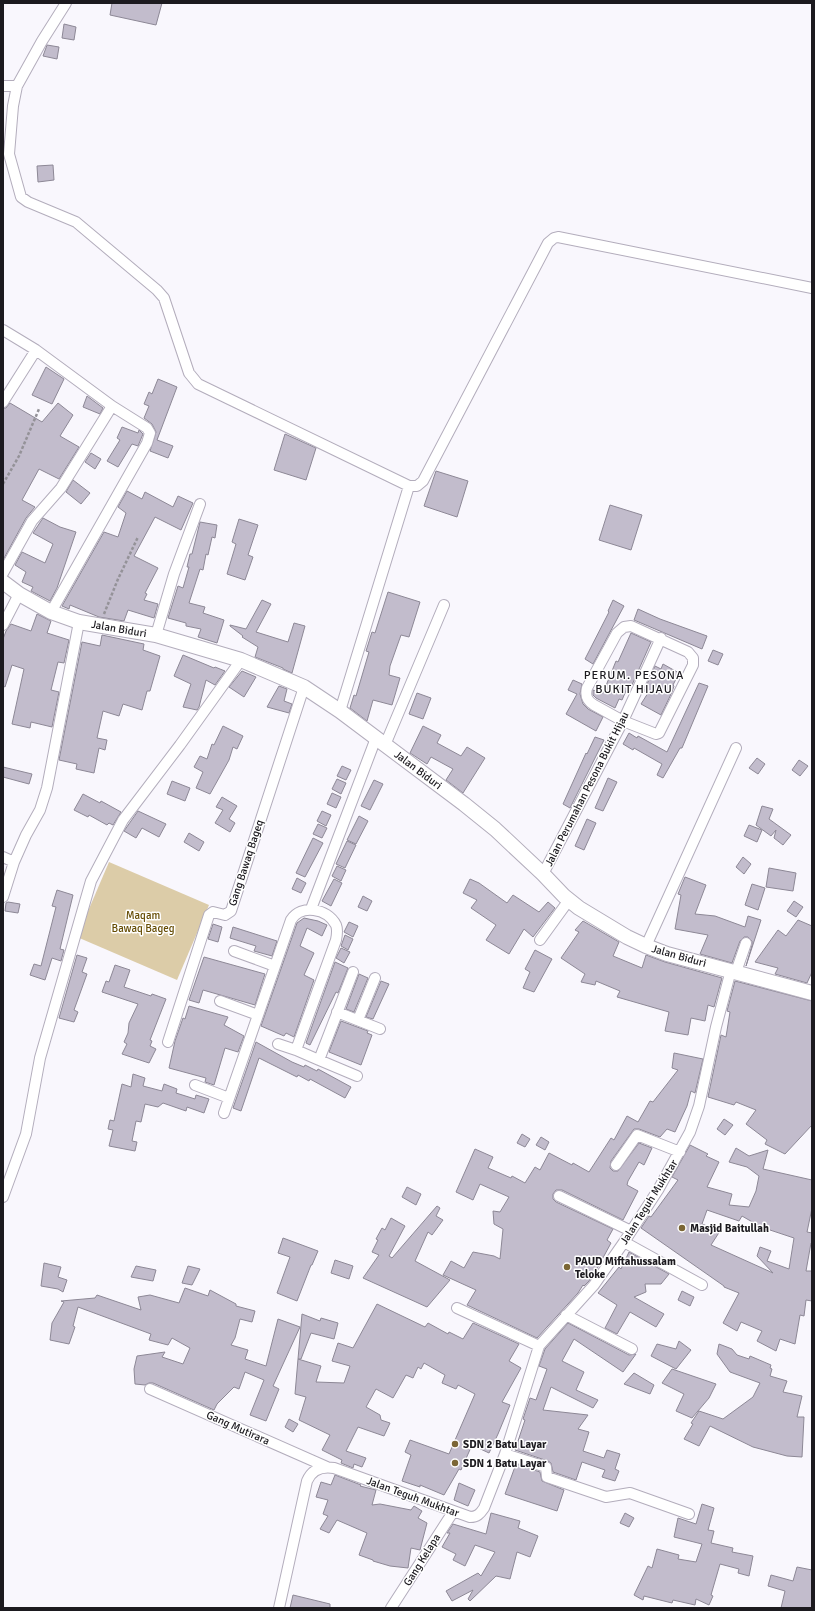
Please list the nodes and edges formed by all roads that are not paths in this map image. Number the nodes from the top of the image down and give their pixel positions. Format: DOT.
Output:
graph roads {
  1 [pos="66,3"];
  2 [pos="3,86"];
  3 [pos="18,86"];
  4 [pos="812,288"];
  5 [pos="3,330"];
  6 [pos="36,350"];
  7 [pos="3,402"];
  8 [pos="112,406"];
  9 [pos="409,486"];
  10 [pos="200,504"];
  11 [pos="3,573"];
  12 [pos="3,582"];
  13 [pos="19,594"];
  14 [pos="444,605"];
  15 [pos="51,612"];
  16 [pos="79,622"];
  17 [pos="3,625"];
  18 [pos="156,635"];
  19 [pos="661,638"];
  20 [pos="241,660"];
  21 [pos="304,687"];
  22 [pos="340,711"];
  23 [pos="623,721"];
  24 [pos="381,742"];
  25 [pos="736,748"];
  26 [pos="3,857"];
  27 [pos="14,862"];
  28 [pos="543,874"];
  29 [pos="3,897"];
  30 [pos="569,900"];
  31 [pos="311,909"];
  32 [pos="540,940"];
  33 [pos="746,943"];
  34 [pos="646,946"];
  35 [pos="234,951"];
  36 [pos="275,966"];
  37 [pos="734,971"];
  38 [pos="353,972"];
  39 [pos="375,978"];
  40 [pos="812,993"];
  41 [pos="220,1001"];
  42 [pos="337,1012"];
  43 [pos="258,1015"];
  44 [pos="358,1020"];
  45 [pos="380,1029"];
  46 [pos="168,1042"];
  47 [pos="278,1044"];
  48 [pos="296,1050"];
  49 [pos="319,1060"];
  50 [pos="357,1076"];
  51 [pos="195,1085"];
  52 [pos="229,1098"];
  53 [pos="224,1113"];
  54 [pos="680,1152"];
  55 [pos="616,1165"];
  56 [pos="559,1196"];
  57 [pos="3,1197"];
  58 [pos="631,1231"];
  59 [pos="624,1242"];
  60 [pos="702,1285"];
  61 [pos="457,1308"];
  62 [pos="566,1315"];
  63 [pos="539,1346"];
  64 [pos="632,1349"];
  65 [pos="150,1389"];
  66 [pos="505,1454"];
  67 [pos="327,1467"];
  68 [pos="453,1512"];
  69 [pos="689,1514"];
  70 [pos="279,1608"];
  71 [pos="391,1608"];
  1 -- 3 [label="street"];
  2 -- 3 [label="street"];
  3 -- 9 [label="street"];
  4 -- 9 [label="street"];
  5 -- 6 [label="street"];
  6 -- 7 [label="street"];
  6 -- 8 [label="street"];
  8 -- 11 [label="street"];
  8 -- 15 [label="street"];
  9 -- 22 [label="street"];
  10 -- 18 [label="street"];
  12 -- 13 [label="street, Jalan Biduri"];
  13 -- 15 [label="street, Jalan Biduri"];
  13 -- 17 [label="street"];
  14 -- 24 [label="street"];
  15 -- 16 [label="street, Jalan Biduri"];
  16 -- 18 [label="street, Jalan Biduri"];
  16 -- 27 [label="street"];
  18 -- 20 [label="street, Jalan Biduri"];
  19 -- 23 [label="street, Jalan Perumahan Pesona Bukit Hijau"];
  19 -- 23 [label="street"];
  19 -- 23 [label="street"];
  20 -- 21 [label="street, Jalan Biduri"];
  20 -- 57 [label="street"];
  21 -- 22 [label="street, Jalan Biduri"];
  21 -- 46 [label="street, Gang Bawaq Bageq"];
  22 -- 24 [label="street, Jalan Biduri"];
  23 -- 28 [label="street, Jalan Perumahan Pesona Bukit Hijau"];
  24 -- 28 [label="street, Jalan Biduri"];
  24 -- 31 [label="street"];
  25 -- 34 [label="street"];
  26 -- 27 [label="street"];
  27 -- 29 [label="street"];
  28 -- 30 [label="street, Jalan Biduri"];
  30 -- 32 [label="street"];
  30 -- 34 [label="street, Jalan Biduri"];
  31 -- 36 [label="street"];
  31 -- 48 [label="street"];
  33 -- 37 [label="street, Jalan Teguh Mukhtar"];
  34 -- 37 [label="street, Jalan Biduri"];
  35 -- 36 [label="street"];
  36 -- 43 [label="street"];
  37 -- 40 [label="street, Jalan Biduri"];
  37 -- 54 [label="street, Jalan Teguh Mukhtar"];
  38 -- 42 [label="street"];
  39 -- 44 [label="street"];
  41 -- 43 [label="street"];
  42 -- 44 [label="street"];
  42 -- 49 [label="street"];
  43 -- 52 [label="street"];
  44 -- 45 [label="street"];
  47 -- 48 [label="street"];
  48 -- 49 [label="street"];
  49 -- 50 [label="street"];
  51 -- 52 [label="street"];
  52 -- 53 [label="street"];
  54 -- 55 [label="street"];
  54 -- 58 [label="street, Jalan Teguh Mukhtar"];
  56 -- 58 [label="street"];
  58 -- 59 [label="street, Jalan Teguh Mukhtar"];
  59 -- 60 [label="street"];
  59 -- 62 [label="street, Jalan Teguh Mukhtar"];
  61 -- 63 [label="street"];
  62 -- 63 [label="street, Jalan Teguh Mukhtar"];
  62 -- 64 [label="street"];
  63 -- 66 [label="street, Jalan Teguh Mukhtar"];
  65 -- 67 [label="street, Gang Mutirara"];
  66 -- 68 [label="street, Jalan Teguh Mukhtar"];
  66 -- 69 [label="street"];
  67 -- 68 [label="street, Jalan Teguh Mukhtar"];
  67 -- 70 [label="street"];
  68 -- 71 [label="street, Gang Kelapa"];
}
